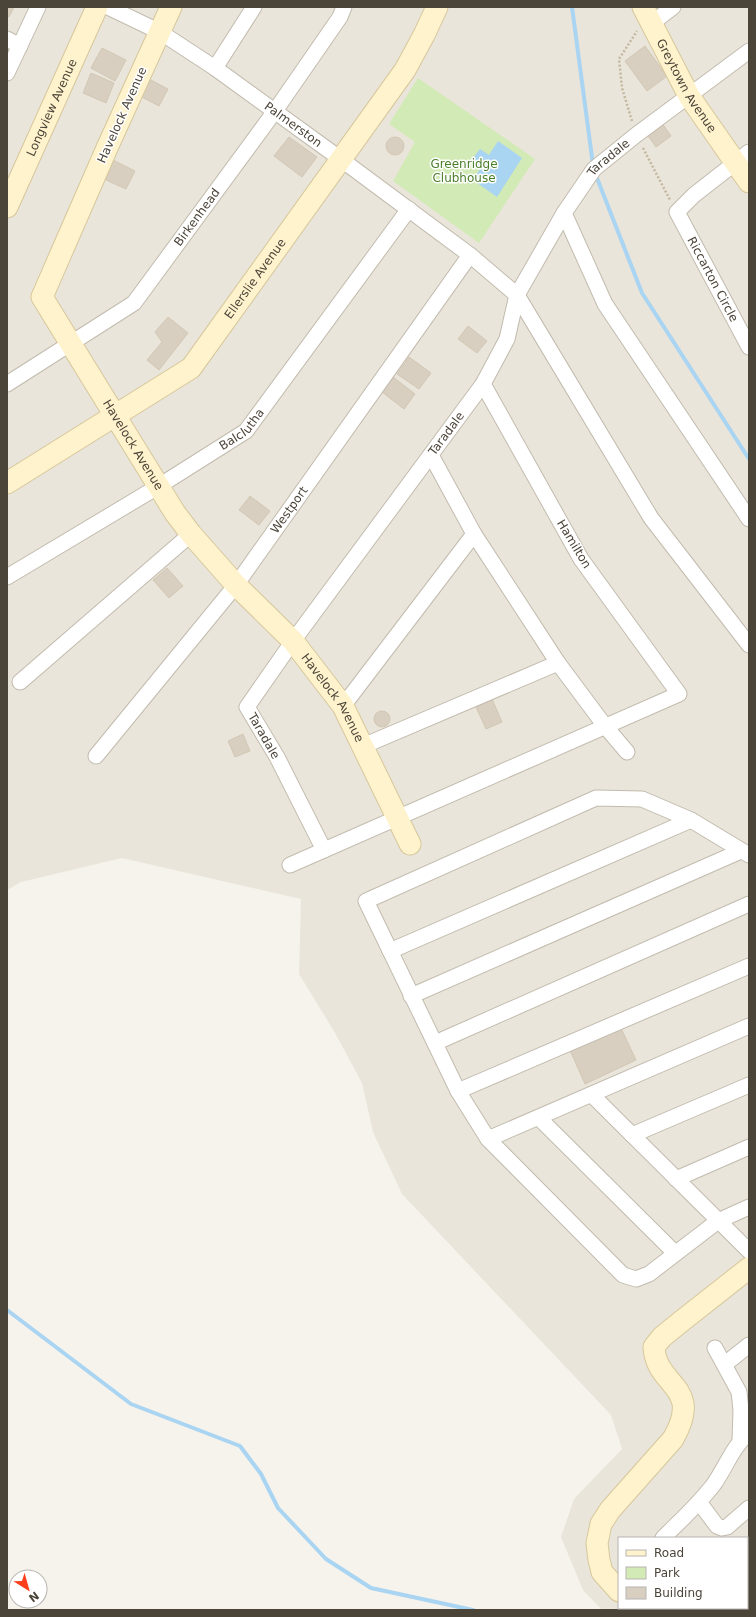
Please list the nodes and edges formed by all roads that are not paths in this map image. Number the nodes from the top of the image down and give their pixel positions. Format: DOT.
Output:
graph roads {
  1 [pos="38,7"];
  2 [pos="97,7"];
  3 [pos="108,7"];
  4 [pos="171,7"];
  5 [pos="254,7"];
  6 [pos="344,7"];
  7 [pos="437,7"];
  8 [pos="674,7"];
  9 [pos="644,19"];
  10 [pos="160,32"];
  11 [pos="7,38"];
  12 [pos="20,46"];
  13 [pos="749,51"];
  14 [pos="215,68"];
  15 [pos="7,73"];
  16 [pos="689,96"];
  17 [pos="275,111"];
  18 [pos="742,157"];
  19 [pos="342,160"];
  20 [pos="749,182"];
  21 [pos="7,207"];
  22 [pos="409,209"];
  23 [pos="564,213"];
  24 [pos="470,255"];
  25 [pos="517,295"];
  26 [pos="70,344"];
  27 [pos="749,347"];
  28 [pos="7,384"];
  29 [pos="483,384"];
  30 [pos="116,416"];
  31 [pos="431,455"];
  32 [pos="7,483"];
  33 [pos="158,486"];
  34 [pos="749,519"];
  35 [pos="191,534"];
  36 [pos="474,534"];
  37 [pos="7,577"];
  38 [pos="236,585"];
  39 [pos="293,641"];
  40 [pos="749,645"];
  41 [pos="558,663"];
  42 [pos="20,682"];
  43 [pos="344,706"];
  44 [pos="605,726"];
  45 [pos="363,746"];
  46 [pos="627,752"];
  47 [pos="96,756"];
  48 [pos="396,818"];
  49 [pos="691,820"];
  50 [pos="410,844"];
  51 [pos="324,850"];
  52 [pos="745,853"];
  53 [pos="290,865"];
  54 [pos="749,904"];
  55 [pos="390,951"];
  56 [pos="749,966"];
  57 [pos="411,996"];
  58 [pos="749,1026"];
  59 [pos="435,1043"];
  60 [pos="749,1085"];
  61 [pos="458,1091"];
  62 [pos="592,1095"];
  63 [pos="539,1118"];
  64 [pos="632,1136"];
  65 [pos="488,1139"];
  66 [pos="749,1147"];
  67 [pos="676,1179"];
  68 [pos="749,1206"];
  69 [pos="718,1221"];
  70 [pos="749,1251"];
  71 [pos="675,1252"];
  72 [pos="749,1268"];
  73 [pos="749,1345"];
  74 [pos="715,1348"];
  75 [pos="725,1364"];
  76 [pos="744,1437"];
  77 [pos="699,1502"];
  78 [pos="749,1508"];
  79 [pos="664,1537"];
  80 [pos="618,1591"];
  1 -- 12 [label="street"];
  2 -- 21 [label="street, Longview Avenue"];
  3 -- 10 [label="street, Palmerston"];
  4 -- 10 [label="street, Havelock Avenue"];
  5 -- 14 [label="street"];
  6 -- 17 [label="street, Birkenhead"];
  7 -- 19 [label="street, Ellerslie Avenue"];
  8 -- 9 [label="street"];
  9 -- 16 [label="street, Greytown Avenue"];
  10 -- 14 [label="street, Palmerston"];
  10 -- 26 [label="street, Havelock Avenue"];
  11 -- 12 [label="street"];
  12 -- 15 [label="street"];
  13 -- 16 [label="street, Taradale"];
  14 -- 17 [label="street, Palmerston"];
  16 -- 18 [label="street, Greytown Avenue"];
  16 -- 23 [label="street, Taradale"];
  17 -- 19 [label="street, Palmerston"];
  17 -- 26 [label="street, Birkenhead"];
  18 -- 20 [label="street, Greytown Avenue"];
  18 -- 27 [label="street, Riccarton Circle"];
  19 -- 22 [label="street, Palmerston"];
  19 -- 30 [label="street, Ellerslie Avenue"];
  22 -- 24 [label="street, Palmerston"];
  22 -- 33 [label="street, Balclutha"];
  23 -- 25 [label="street, Taradale"];
  23 -- 34 [label="street"];
  24 -- 25 [label="street, Palmerston"];
  24 -- 38 [label="street, Westport"];
  25 -- 29 [label="street, Taradale"];
  25 -- 40 [label="street, Palmerston"];
  26 -- 28 [label="street, Birkenhead"];
  26 -- 30 [label="street, Havelock Avenue"];
  29 -- 31 [label="street, Taradale"];
  29 -- 44 [label="street, Hamilton"];
  30 -- 32 [label="street, Ellerslie Avenue"];
  30 -- 33 [label="street, Havelock Avenue"];
  31 -- 36 [label="street"];
  31 -- 39 [label="street, Taradale"];
  33 -- 35 [label="street, Havelock Avenue"];
  33 -- 37 [label="street, Balclutha"];
  35 -- 38 [label="street, Havelock Avenue"];
  35 -- 42 [label="street"];
  36 -- 41 [label="street"];
  36 -- 43 [label="street"];
  38 -- 39 [label="street, Havelock Avenue"];
  38 -- 47 [label="street, Westport"];
  39 -- 43 [label="street, Havelock Avenue"];
  39 -- 51 [label="street, Taradale"];
  41 -- 44 [label="street"];
  41 -- 45 [label="street"];
  43 -- 45 [label="street, Havelock Avenue"];
  44 -- 46 [label="street"];
  44 -- 48 [label="street"];
  45 -- 48 [label="street, Havelock Avenue"];
  48 -- 50 [label="street, Havelock Avenue"];
  48 -- 51 [label="street"];
  49 -- 52 [label="street"];
  49 -- 55 [label="street"];
  49 -- 55 [label="street"];
  51 -- 53 [label="street"];
  52 -- 57 [label="street"];
  54 -- 59 [label="street"];
  55 -- 57 [label="street"];
  56 -- 61 [label="street"];
  57 -- 59 [label="street"];
  58 -- 62 [label="street"];
  59 -- 61 [label="street"];
  60 -- 64 [label="street"];
  61 -- 65 [label="street"];
  62 -- 63 [label="street"];
  62 -- 64 [label="street"];
  63 -- 65 [label="street"];
  63 -- 71 [label="street"];
  64 -- 67 [label="street"];
  65 -- 71 [label="street"];
  66 -- 67 [label="street"];
  67 -- 69 [label="street"];
  68 -- 69 [label="street"];
  69 -- 70 [label="street"];
  69 -- 71 [label="street"];
  72 -- 80 [label="street"];
  73 -- 75 [label="street"];
  74 -- 75 [label="street"];
  75 -- 76 [label="street"];
  76 -- 77 [label="street"];
  77 -- 78 [label="street"];
  77 -- 79 [label="street"];
}
